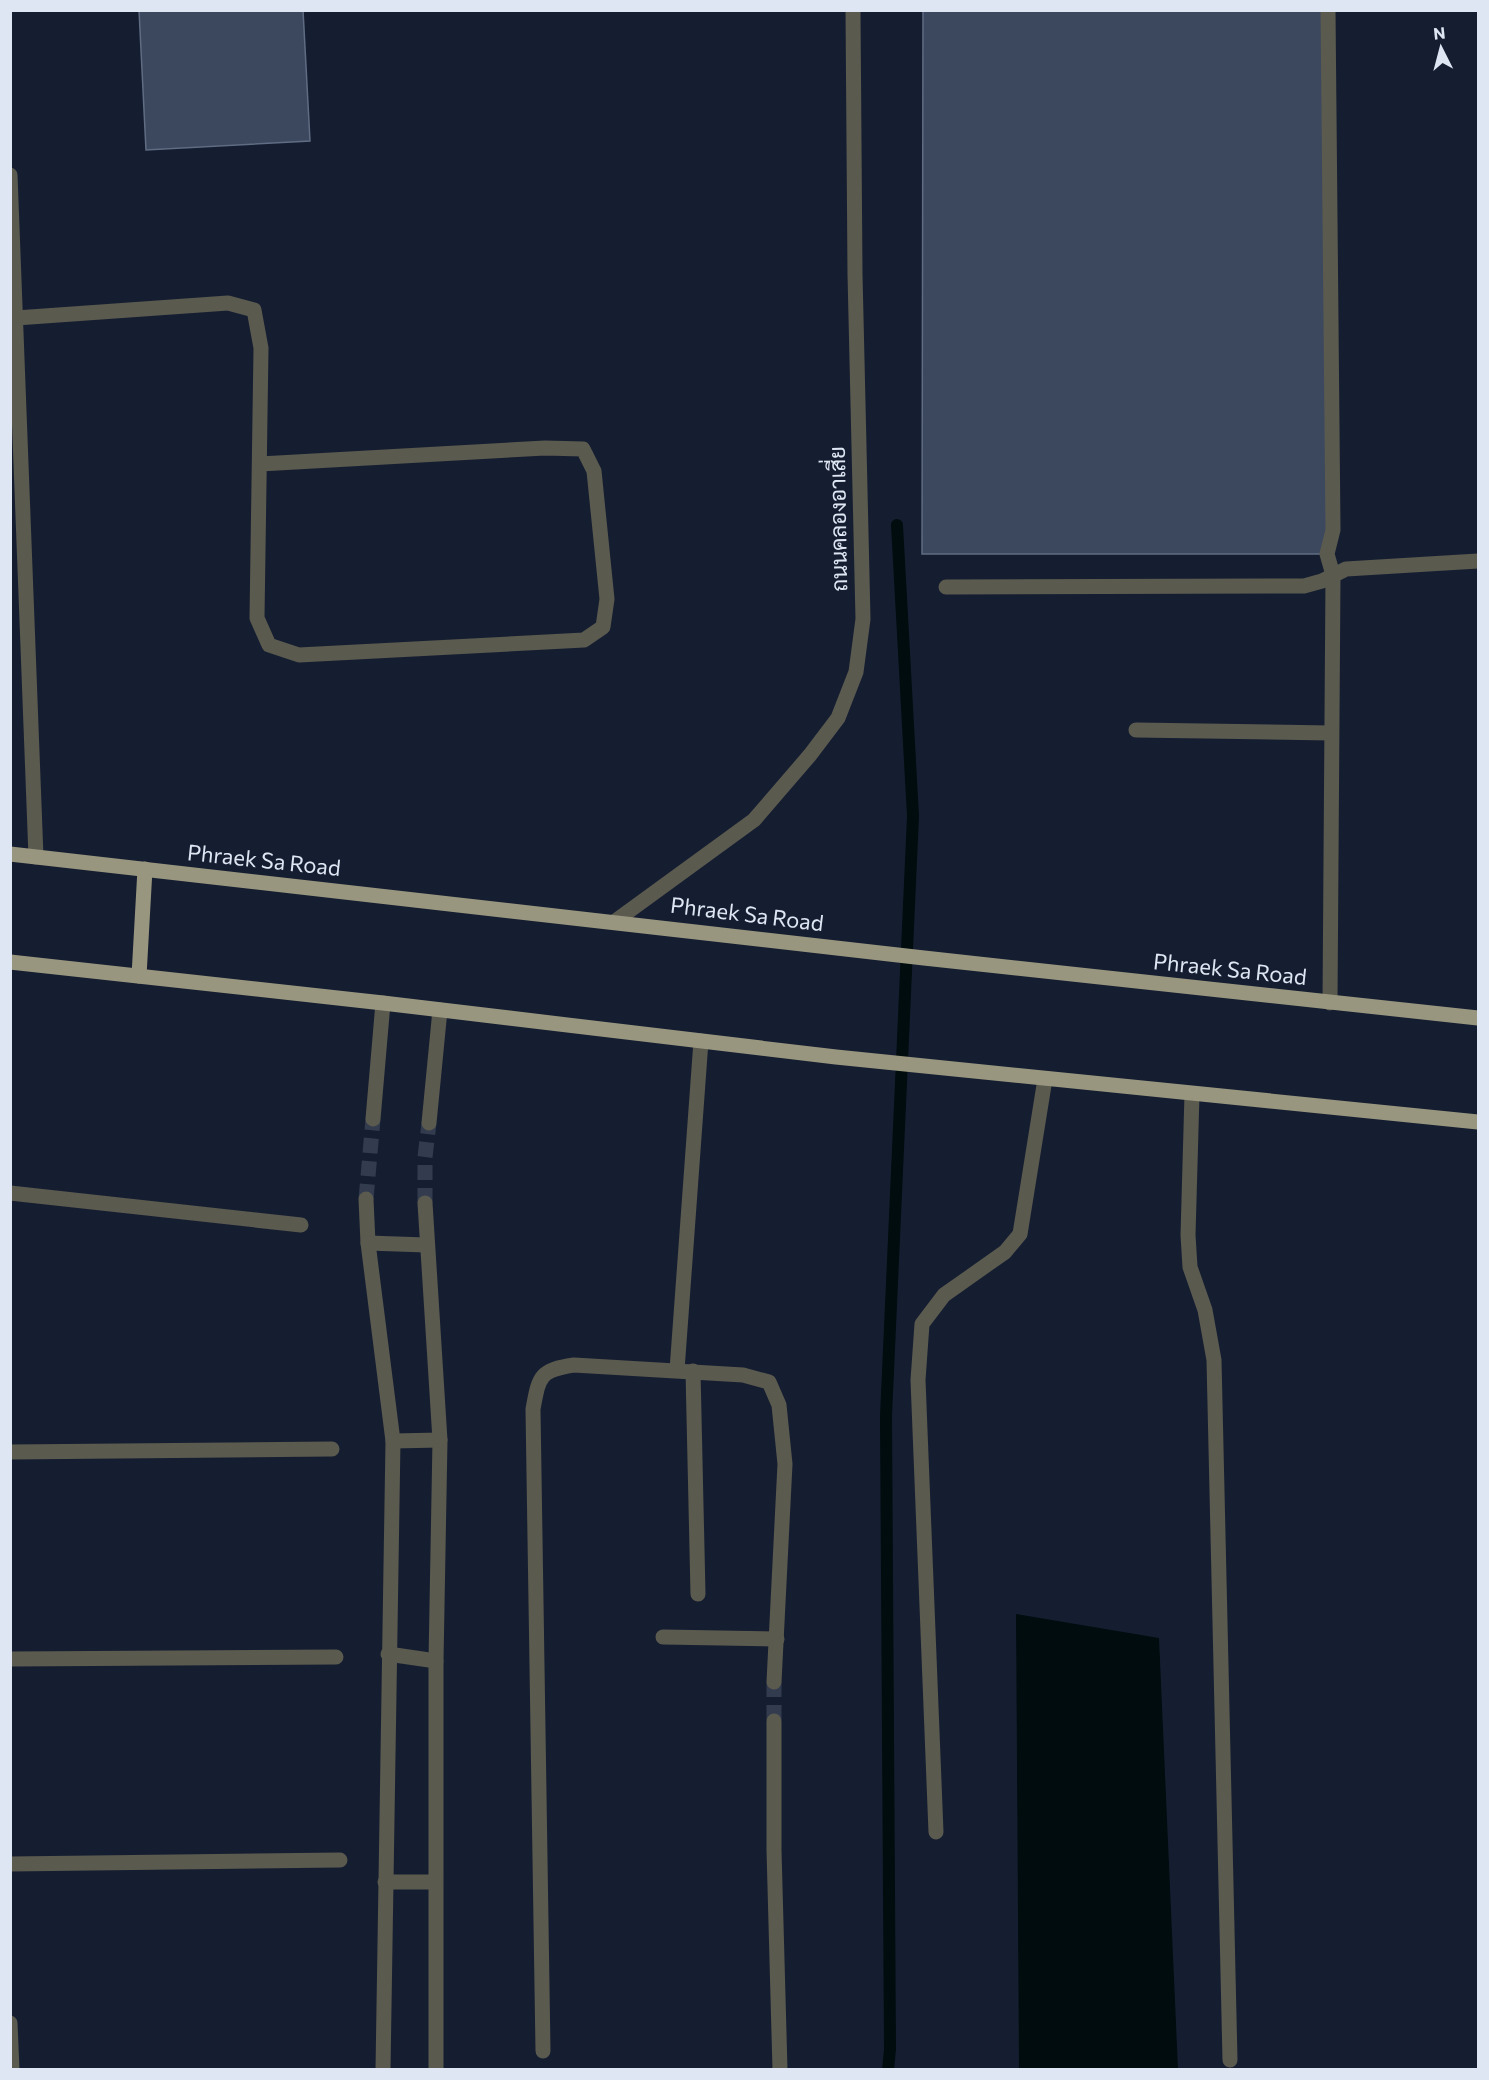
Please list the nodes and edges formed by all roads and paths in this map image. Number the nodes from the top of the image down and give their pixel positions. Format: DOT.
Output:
graph roads {
  1 [pos="853,10"];
  2 [pos="1328,10"];
  3 [pos="10,175"];
  4 [pos="12,258"];
  5 [pos="16,318"];
  6 [pos="16,456"];
  7 [pos="260,464"];
  8 [pos="1479,561"];
  9 [pos="1333,575"];
  10 [pos="946,587"];
  11 [pos="1136,730"];
  12 [pos="1331,733"];
  13 [pos="10,854"];
  14 [pos="36,857"];
  15 [pos="145,869"];
  16 [pos="614,922"];
  17 [pos="10,962"];
  18 [pos="139,976"];
  19 [pos="383,1003"];
  20 [pos="1330,1003"];
  21 [pos="440,1010"];
  22 [pos="1479,1018"];
  23 [pos="701,1041"];
  24 [pos="1045,1079"];
  25 [pos="1191,1094"];
  26 [pos="373,1119"];
  27 [pos="1479,1122"];
  28 [pos="429,1123"];
  29 [pos="10,1193"];
  30 [pos="366,1199"];
  31 [pos="425,1203"];
  32 [pos="301,1225"];
  33 [pos="368,1243"];
  34 [pos="426,1245"];
  35 [pos="677,1370"];
  36 [pos="693,1371"];
  37 [pos="440,1440"];
  38 [pos="393,1441"];
  39 [pos="332,1449"];
  40 [pos="10,1452"];
  41 [pos="698,1594"];
  42 [pos="663,1637"];
  43 [pos="777,1639"];
  44 [pos="388,1654"];
  45 [pos="336,1658"];
  46 [pos="10,1659"];
  47 [pos="436,1661"];
  48 [pos="774,1682"];
  49 [pos="774,1721"];
  50 [pos="936,1832"];
  51 [pos="340,1860"];
  52 [pos="10,1864"];
  53 [pos="385,1882"];
  54 [pos="435,1882"];
  55 [pos="10,2023"];
  56 [pos="543,2051"];
  57 [pos="1230,2060"];
  58 [pos="12,2070"];
  59 [pos="383,2070"];
  60 [pos="436,2070"];
  61 [pos="780,2070"];
  1 -- 16 [label="street, ถนนคลองอาเสี่ย"];
  2 -- 9 [label="street"];
  3 -- 4 [label="street"];
  4 -- 5 [label="street"];
  5 -- 6 [label="street"];
  5 -- 7 [label="street"];
  6 -- 14 [label="street"];
  7 -- 7 [label="street"];
  8 -- 9 [label="street"];
  9 -- 10 [label="street"];
  9 -- 12 [label="street"];
  11 -- 12 [label="street"];
  12 -- 20 [label="street"];
  13 -- 14 [label="main road, Phraek Sa Road"];
  14 -- 15 [label="main road, Phraek Sa Road"];
  15 -- 16 [label="main road, Phraek Sa Road"];
  15 -- 18 [label="main road"];
  16 -- 20 [label="main road, Phraek Sa Road"];
  17 -- 18 [label="main road"];
  18 -- 19 [label="main road"];
  19 -- 21 [label="main road"];
  19 -- 26 [label="street"];
  20 -- 22 [label="main road, Phraek Sa Road"];
  21 -- 23 [label="main road"];
  21 -- 28 [label="street"];
  23 -- 24 [label="main road"];
  23 -- 35 [label="street"];
  24 -- 25 [label="main road"];
  24 -- 50 [label="street"];
  25 -- 27 [label="main road"];
  25 -- 57 [label="street"];
  29 -- 32 [label="street"];
  30 -- 33 [label="street"];
  31 -- 34 [label="street"];
  33 -- 34 [label="street"];
  33 -- 38 [label="street"];
  34 -- 37 [label="street"];
  35 -- 36 [label="street"];
  35 -- 56 [label="street"];
  36 -- 41 [label="street"];
  36 -- 43 [label="street"];
  37 -- 38 [label="street"];
  37 -- 47 [label="street"];
  38 -- 44 [label="street"];
  39 -- 40 [label="street"];
  42 -- 43 [label="street"];
  43 -- 48 [label="street"];
  44 -- 47 [label="street"];
  44 -- 53 [label="street"];
  45 -- 46 [label="street"];
  47 -- 54 [label="street"];
  49 -- 61 [label="street"];
  51 -- 52 [label="street"];
  53 -- 54 [label="street"];
  53 -- 59 [label="street"];
  54 -- 60 [label="street"];
  55 -- 58 [label="street"];
}
